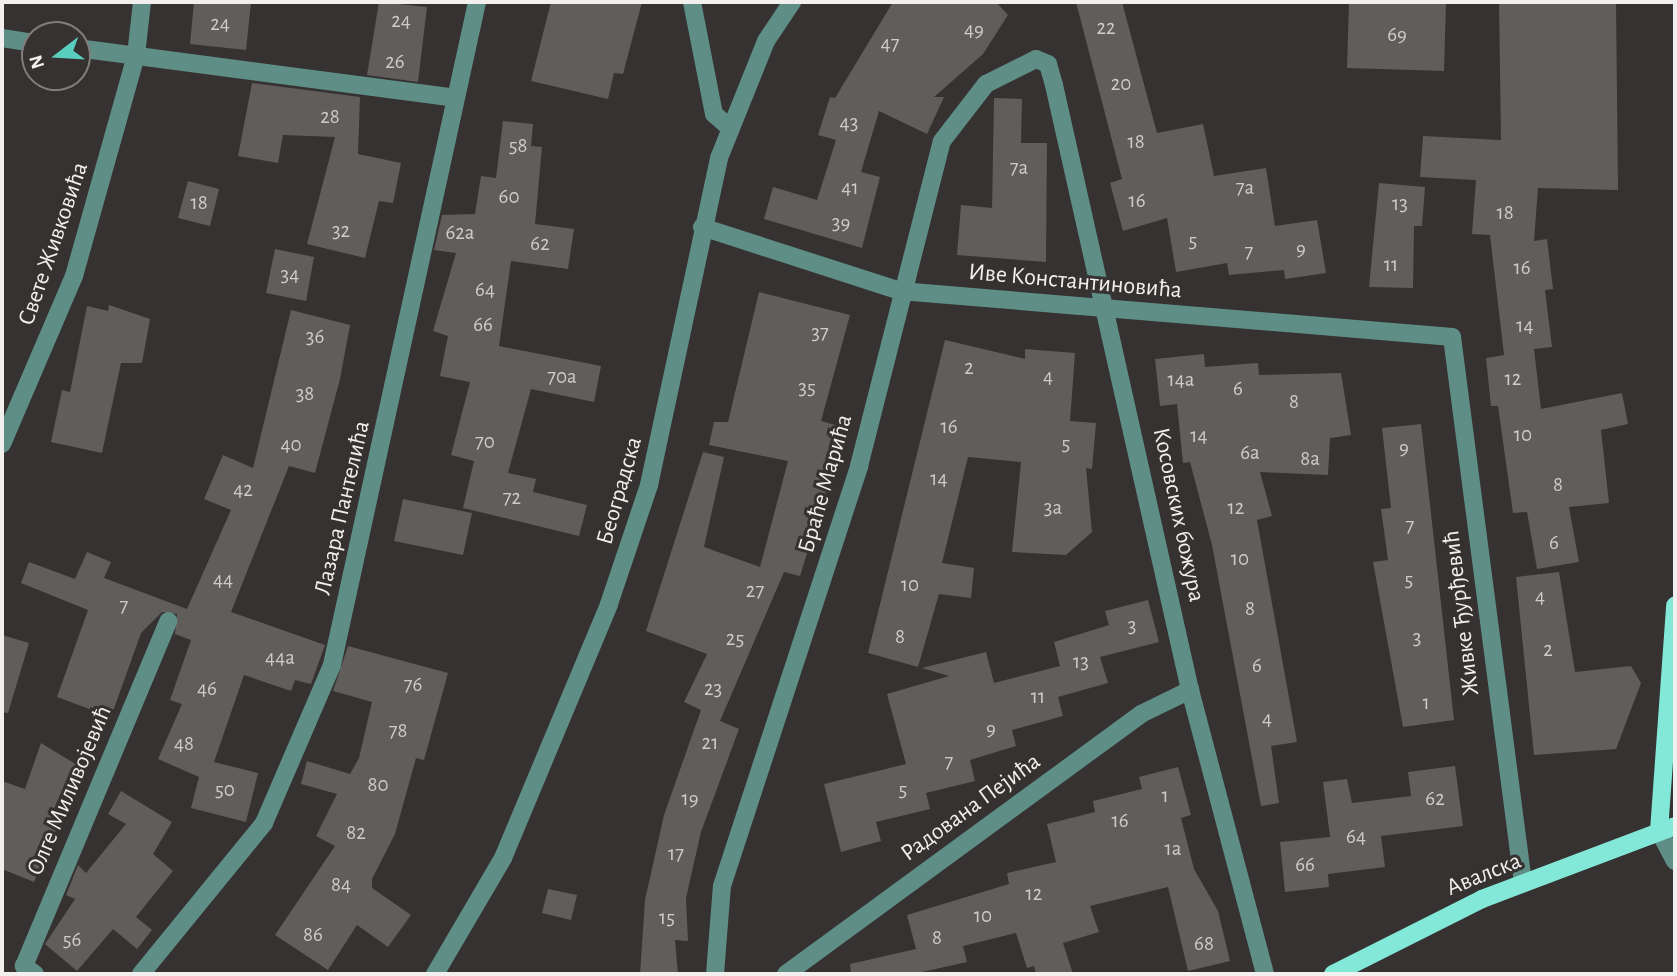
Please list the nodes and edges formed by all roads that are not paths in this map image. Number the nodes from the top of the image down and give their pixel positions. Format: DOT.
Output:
graph roads {
  1 [pos="142,2"];
  2 [pos="477,2"];
  3 [pos="692,2"];
  4 [pos="792,2"];
  5 [pos="2,38"];
  6 [pos="21,41"];
  7 [pos="91,49"];
  8 [pos="136,54"];
  9 [pos="1048,64"];
  10 [pos="455,98"];
  11 [pos="729,127"];
  12 [pos="702,227"];
  13 [pos="900,291"];
  14 [pos="1109,308"];
  15 [pos="1452,337"];
  16 [pos="2,444"];
  17 [pos="1675,606"];
  18 [pos="168,621"];
  19 [pos="1190,690"];
  20 [pos="1670,830"];
  21 [pos="1675,861"];
  22 [pos="1523,883"];
  23 [pos="35,974"];
  24 [pos="141,974"];
  25 [pos="435,974"];
  26 [pos="715,974"];
  27 [pos="786,974"];
  28 [pos="1265,974"];
  29 [pos="1333,974"];
  1 -- 8 [label="street, Свете Живковића"];
  2 -- 10 [label="street, Лазара Пантелића"];
  3 -- 11 [label="street"];
  4 -- 11 [label="street, Београдска"];
  5 -- 6 [label="street"];
  7 -- 8 [label="street"];
  8 -- 10 [label="street"];
  8 -- 16 [label="street, Свете Живковића"];
  9 -- 13 [label="street, Браће Марића"];
  9 -- 14 [label="street, Косовских божура"];
  10 -- 24 [label="street, Лазара Пантелића"];
  11 -- 12 [label="street, Београдска"];
  12 -- 13 [label="street, Иве Константиновића"];
  12 -- 25 [label="street, Београдска"];
  13 -- 14 [label="street, Иве Константиновића"];
  13 -- 26 [label="street, Браће Марића"];
  14 -- 15 [label="street, Иве Константиновића"];
  14 -- 19 [label="street, Косовских божура"];
  15 -- 22 [label="street, Живке Ђурђевић"];
  17 -- 20 [label="main road"];
  18 -- 23 [label="street, Олге Миливојевић"];
  19 -- 27 [label="street, Радована Пејића"];
  19 -- 28 [label="street, Косовских божура"];
  20 -- 21 [label="street"];
  20 -- 22 [label="main road, Авалска"];
  22 -- 29 [label="main road, Авалска"];
}
